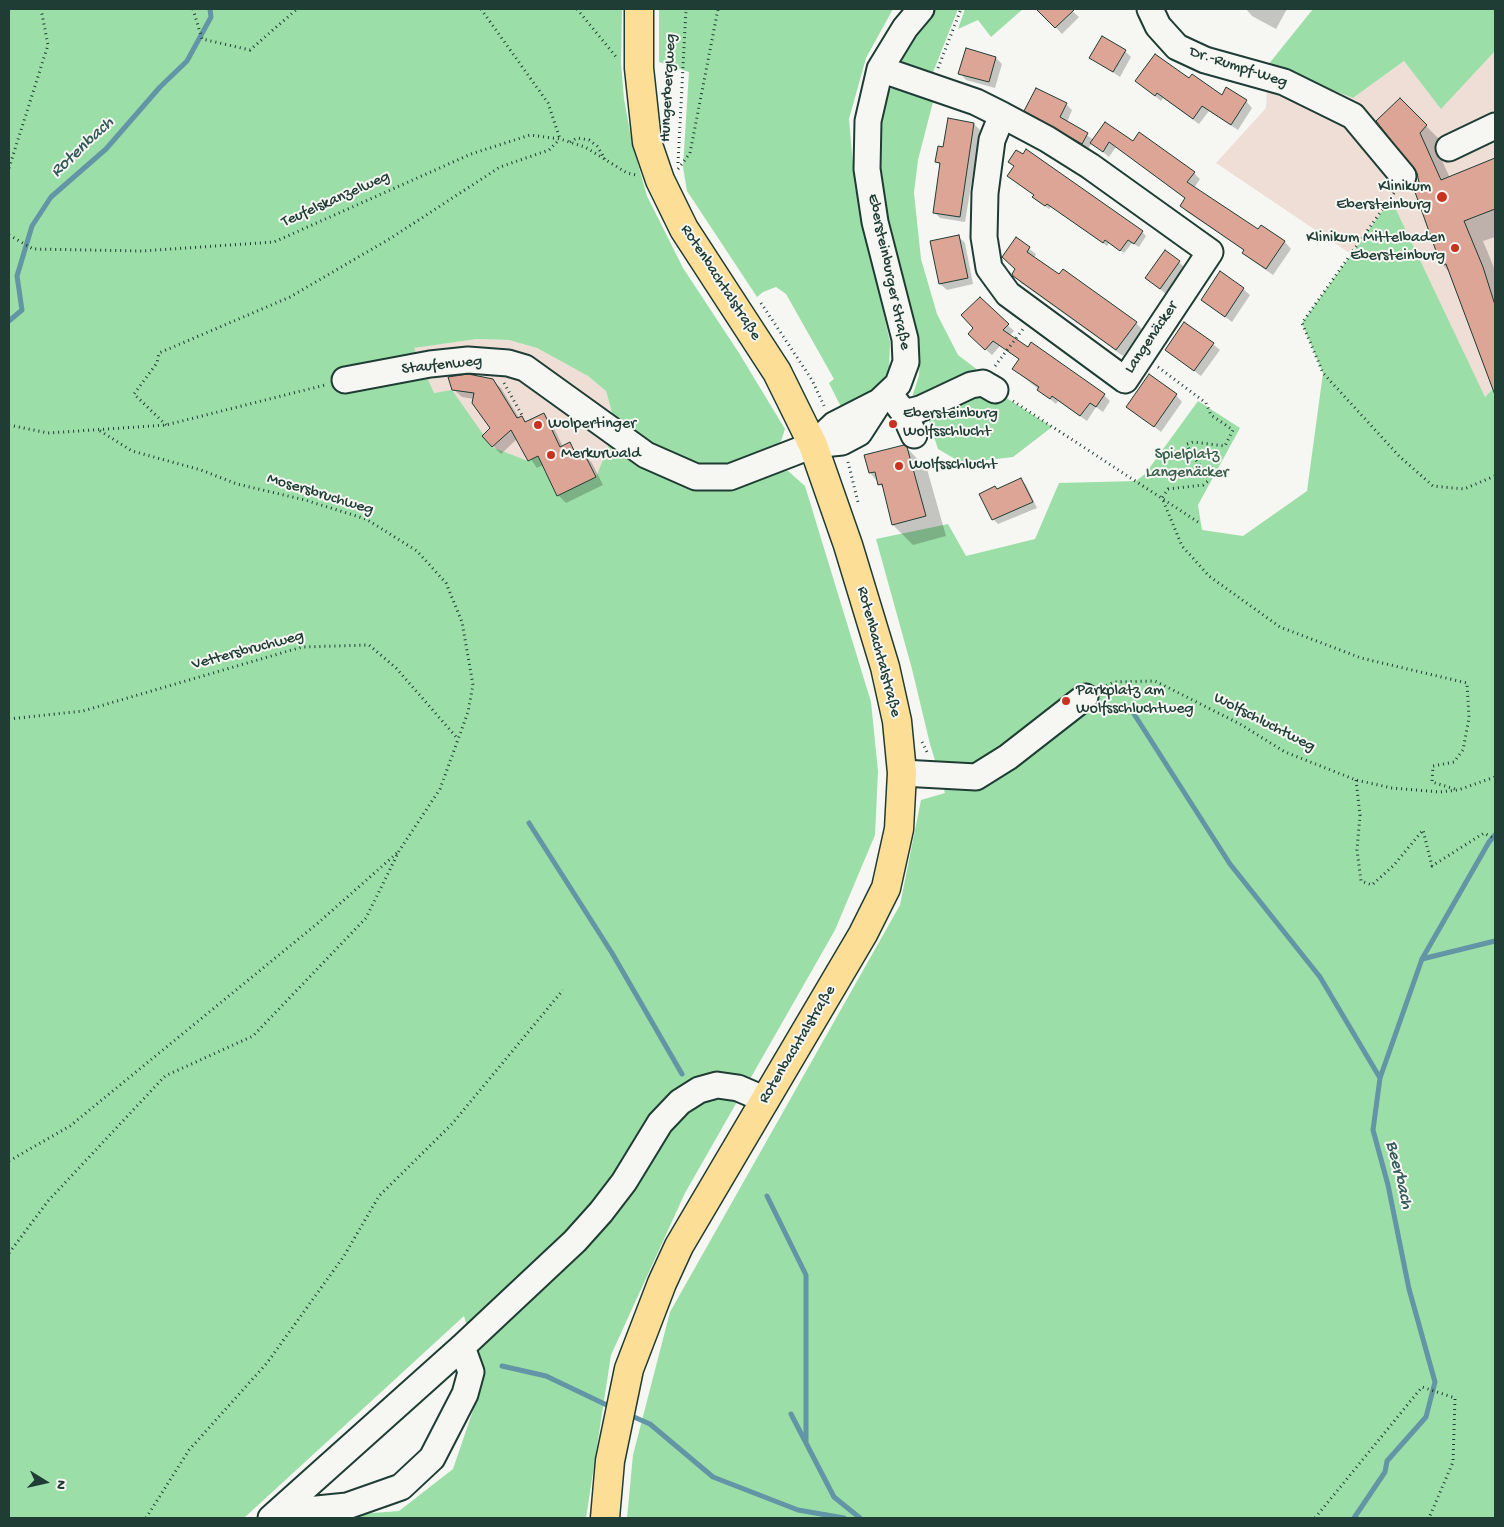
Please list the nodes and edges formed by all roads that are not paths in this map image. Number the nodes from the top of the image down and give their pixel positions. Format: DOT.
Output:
graph roads {
  1 [pos="640,9"];
  2 [pos="921,9"];
  3 [pos="1150,9"];
  4 [pos="880,69"];
  5 [pos="1002,115"];
  6 [pos="1495,126"];
  7 [pos="1449,148"];
  8 [pos="1403,176"];
  9 [pos="345,380"];
  10 [pos="989,386"];
  11 [pos="884,398"];
  12 [pos="813,445"];
  13 [pos="1085,697"];
  14 [pos="902,773"];
  15 [pos="766,1100"];
  16 [pos="462,1347"];
  17 [pos="274,1515"];
  18 [pos="605,1518"];
  1 -- 12 [label="main road, Rotenbachtalstraße"];
  2 -- 4 [label="street, Ebersteinburger Straße"];
  3 -- 8 [label="street, Dr.-Rumpf-Weg"];
  4 -- 5 [label="street, Langenäcker"];
  4 -- 11 [label="street, Ebersteinburger Straße"];
  5 -- 5 [label="street, Langenäcker"];
  6 -- 7 [label="street"];
  9 -- 12 [label="street, Staufenweg"];
  10 -- 11 [label="street"];
  11 -- 12 [label="street, Ebersteinburger Straße"];
  11 -- 12 [label="street, Ebersteinburger Straße"];
  12 -- 14 [label="main road, Rotenbachtalstraße"];
  13 -- 14 [label="street"];
  14 -- 15 [label="main road, Rotenbachtalstraße"];
  15 -- 16 [label="street"];
  15 -- 18 [label="main road, Rotenbachtalstraße"];
  16 -- 17 [label="street"];
  16 -- 17 [label="street"];
}
